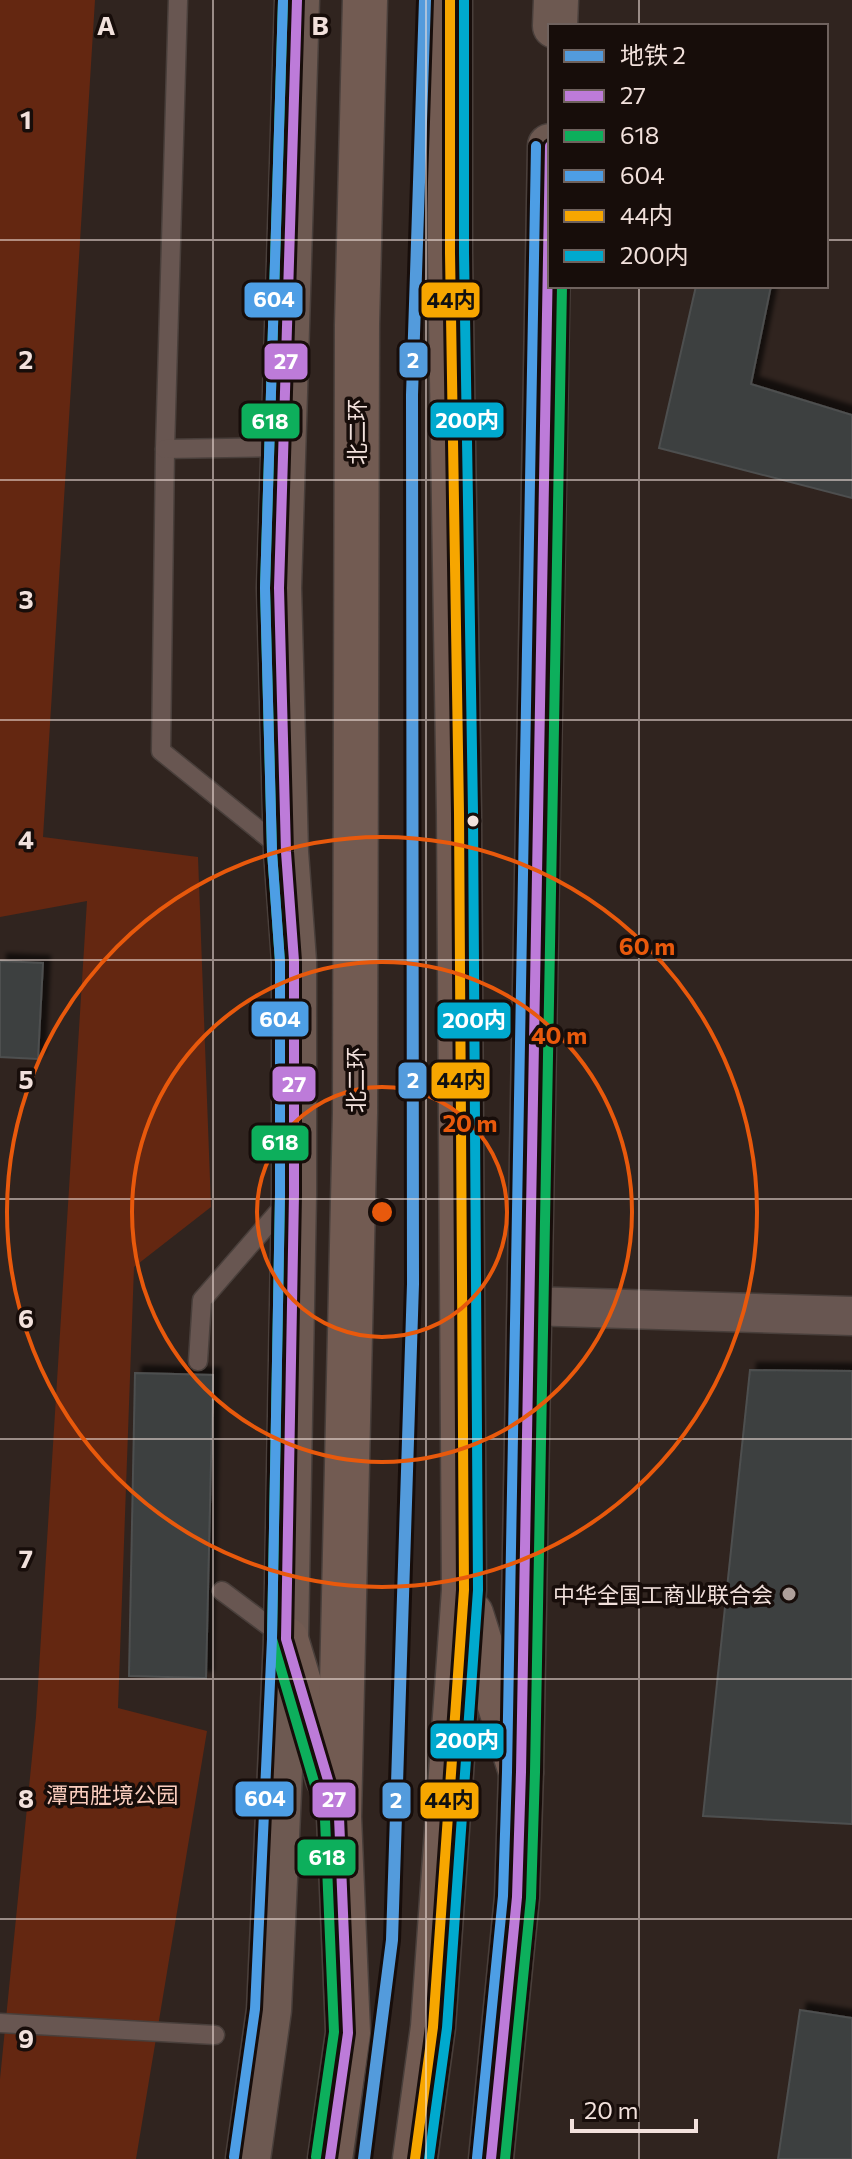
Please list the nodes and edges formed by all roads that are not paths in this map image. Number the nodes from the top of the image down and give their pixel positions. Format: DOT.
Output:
graph roads {
  1 [pos="178,0"];
  2 [pos="297,0"];
  3 [pos="365,0"];
  4 [pos="450,0"];
  5 [pos="556,0"];
  6 [pos="555,24"];
  7 [pos="548,226"];
  8 [pos="282,447"];
  9 [pos="165,449"];
  10 [pos="286,852"];
  11 [pos="294,1194"];
  12 [pos="529,1306"];
  13 [pos="852,1316"];
  14 [pos="198,1361"];
  15 [pos="464,1590"];
  16 [pos="222,1591"];
  17 [pos="286,1639"];
  18 [pos="521,1772"];
  19 [pos="339,1817"];
  20 [pos="0,2023"];
  21 [pos="215,2035"];
  22 [pos="248,2159"];
  23 [pos="330,2159"];
  24 [pos="415,2159"];
  25 [pos="491,2159"];
  1 -- 9 [label="lane"];
  2 -- 8 [label="street"];
  3 -- 19 [label="highway, 北二环"];
  4 -- 15 [label="highway"];
  5 -- 6 [label="street"];
  7 -- 12 [label="street"];
  8 -- 9 [label="lane"];
  8 -- 10 [label="street"];
  9 -- 10 [label="lane"];
  10 -- 11 [label="street"];
  11 -- 14 [label="lane"];
  11 -- 17 [label="street"];
  12 -- 13 [label="street"];
  12 -- 18 [label="street"];
  15 -- 18 [label="highway"];
  15 -- 24 [label="highway"];
  16 -- 17 [label="lane"];
  17 -- 19 [label="highway"];
  17 -- 22 [label="street"];
  18 -- 25 [label="street"];
  19 -- 23 [label="highway, 北二环"];
  20 -- 21 [label="lane"];
}
